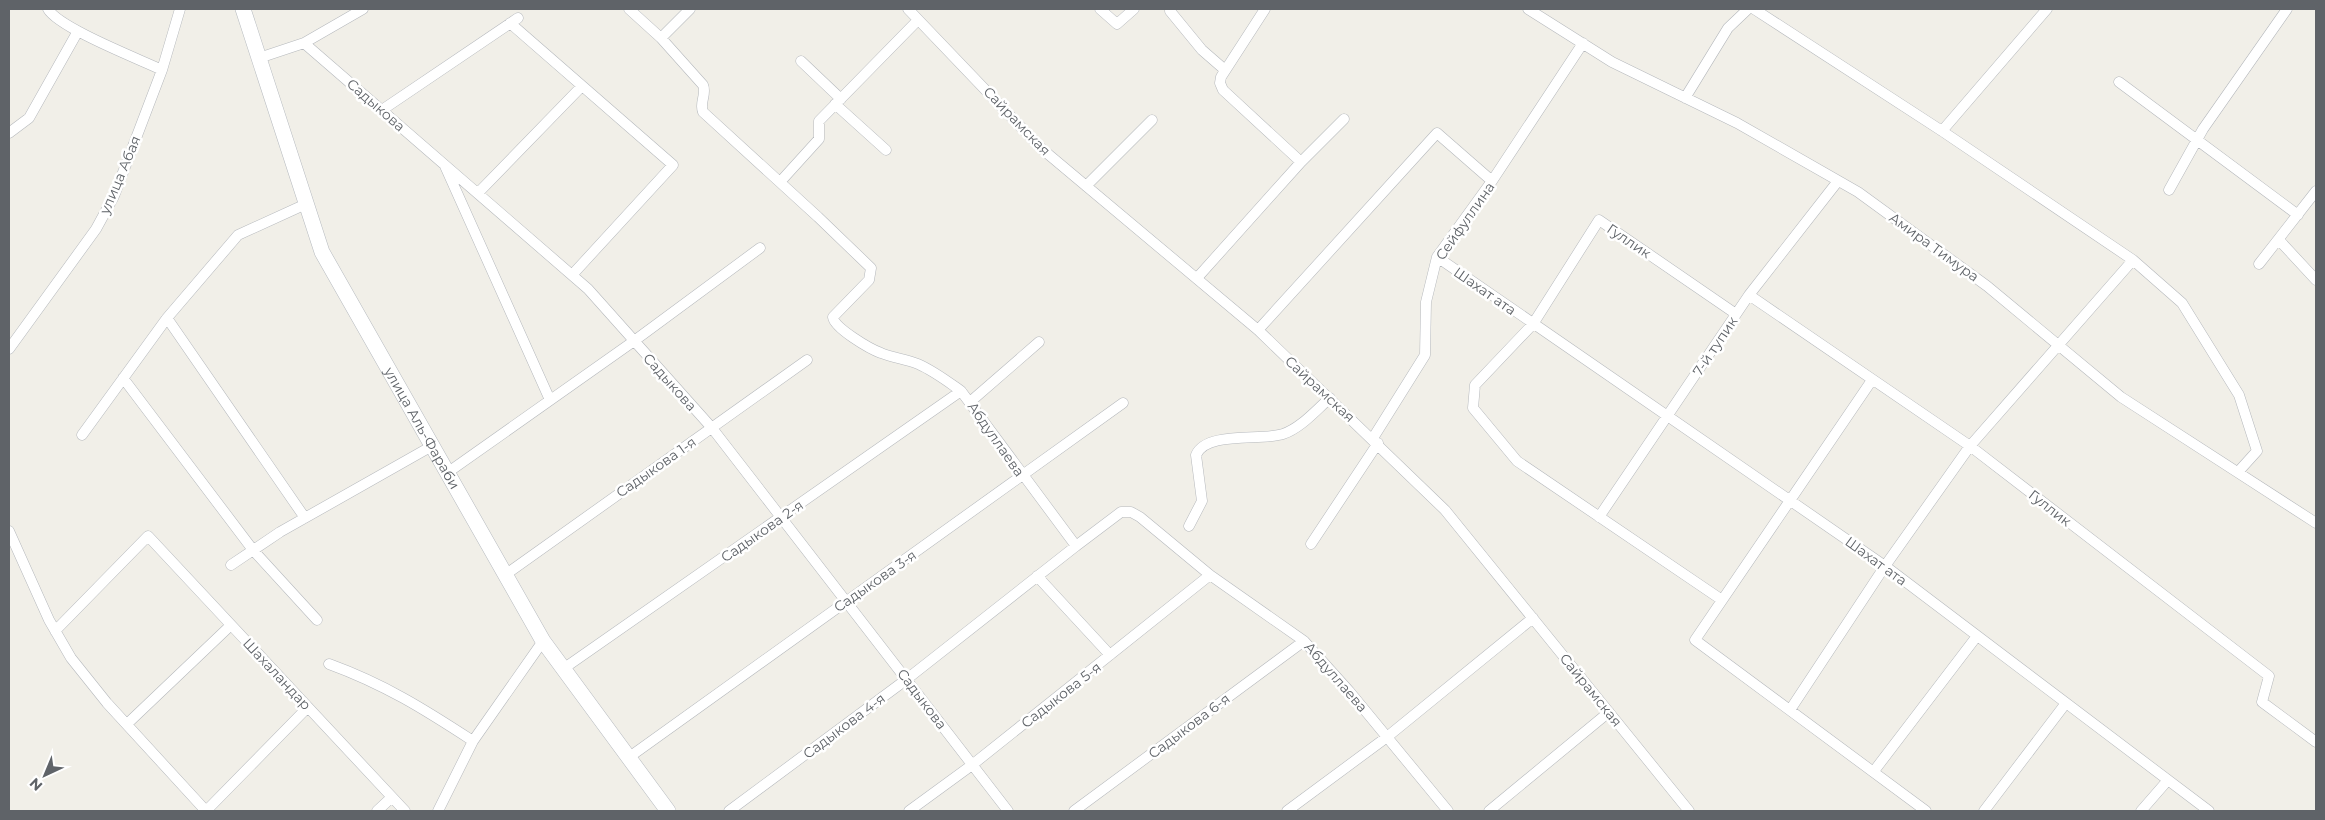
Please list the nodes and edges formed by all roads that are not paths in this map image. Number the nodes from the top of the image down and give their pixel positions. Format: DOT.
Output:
graph roads {
  1 [pos="48,9"];
  2 [pos="180,9"];
  3 [pos="243,9"];
  4 [pos="363,9"];
  5 [pos="629,9"];
  6 [pos="690,9"];
  7 [pos="908,9"];
  8 [pos="1100,9"];
  9 [pos="1134,9"];
  10 [pos="1265,9"];
  11 [pos="1528,9"];
  12 [pos="1748,9"];
  13 [pos="1754,9"];
  14 [pos="2047,9"];
  15 [pos="2287,9"];
  16 [pos="1170,11"];
  17 [pos="918,20"];
  18 [pos="78,31"];
  19 [pos="661,38"];
  20 [pos="304,43"];
  21 [pos="1583,43"];
  22 [pos="259,58"];
  23 [pos="801,61"];
  24 [pos="162,70"];
  25 [pos="1225,70"];
  26 [pos="2119,82"];
  27 [pos="582,86"];
  28 [pos="1685,98"];
  29 [pos="838,101"];
  30 [pos="382,110"];
  31 [pos="1344,119"];
  32 [pos="1152,120"];
  33 [pos="11,130"];
  34 [pos="1942,131"];
  35 [pos="2197,140"];
  36 [pos="886,150"];
  37 [pos="443,162"];
  38 [pos="1301,162"];
  39 [pos="1492,181"];
  40 [pos="1838,181"];
  41 [pos="780,182"];
  42 [pos="1086,186"];
  43 [pos="2170,190"];
  44 [pos="2316,191"];
  45 [pos="478,193"];
  46 [pos="306,204"];
  47 [pos="2298,215"];
  48 [pos="2279,240"];
  49 [pos="760,248"];
  50 [pos="1437,257"];
  51 [pos="2132,260"];
  52 [pos="2259,264"];
  53 [pos="572,275"];
  54 [pos="1197,278"];
  55 [pos="2316,280"];
  56 [pos="1749,295"];
  57 [pos="1736,314"];
  58 [pos="166,318"];
  59 [pos="1533,324"];
  60 [pos="1258,330"];
  61 [pos="634,341"];
  62 [pos="1039,342"];
  63 [pos="2057,344"];
  64 [pos="9,349"];
  65 [pos="807,360"];
  66 [pos="123,378"];
  67 [pos="1872,380"];
  68 [pos="961,391"];
  69 [pos="1330,398"];
  70 [pos="550,400"];
  71 [pos="970,402"];
  72 [pos="1123,403"];
  73 [pos="1668,416"];
  74 [pos="712,428"];
  75 [pos="82,435"];
  76 [pos="1375,440"];
  77 [pos="432,446"];
  78 [pos="1970,446"];
  79 [pos="2238,472"];
  80 [pos="447,473"];
  81 [pos="1022,477"];
  82 [pos="1790,501"];
  83 [pos="782,517"];
  84 [pos="1599,517"];
  85 [pos="305,518"];
  86 [pos="2316,523"];
  87 [pos="1189,526"];
  88 [pos="9,534"];
  89 [pos="1311,544"];
  90 [pos="1076,546"];
  91 [pos="253,550"];
  92 [pos="231,565"];
  93 [pos="1885,566"];
  94 [pos="505,575"];
  95 [pos="1210,575"];
  96 [pos="1037,576"];
  97 [pos="1722,600"];
  98 [pos="846,601"];
  99 [pos="1533,618"];
  100 [pos="317,620"];
  101 [pos="231,625"];
  102 [pos="55,631"];
  103 [pos="1977,636"];
  104 [pos="543,641"];
  105 [pos="1304,641"];
  106 [pos="1110,655"];
  107 [pos="329,664"];
  108 [pos="563,669"];
  109 [pos="907,679"];
  110 [pos="2066,702"];
  111 [pos="308,707"];
  112 [pos="1790,710"];
  113 [pos="1609,712"];
  114 [pos="126,724"];
  115 [pos="1387,737"];
  116 [pos="473,741"];
  117 [pos="2316,742"];
  118 [pos="628,758"];
  119 [pos="972,765"];
  120 [pos="1874,771"];
  121 [pos="2168,780"];
  122 [pos="392,797"];
  123 [pos="206,811"];
  124 [pos="377,811"];
  125 [pos="405,811"];
  126 [pos="438,811"];
  127 [pos="668,811"];
  128 [pos="729,811"];
  129 [pos="909,811"];
  130 [pos="1008,811"];
  131 [pos="1074,811"];
  132 [pos="1287,811"];
  133 [pos="1448,811"];
  134 [pos="1489,811"];
  135 [pos="1688,811"];
  136 [pos="1926,811"];
  137 [pos="1984,811"];
  138 [pos="2141,811"];
  139 [pos="2210,811"];
  1 -- 18 [label="street"];
  2 -- 24 [label="street, улица Абая"];
  3 -- 22 [label="main road, улица Аль-Фараби"];
  4 -- 20 [label="street"];
  5 -- 19 [label="street, Абдуллаева"];
  6 -- 19 [label="street"];
  7 -- 17 [label="street, Сайрамская"];
  8 -- 9 [label="street"];
  10 -- 25 [label="street"];
  11 -- 21 [label="street, Амира Тимура"];
  12 -- 28 [label="street"];
  13 -- 34 [label="street"];
  14 -- 34 [label="street"];
  15 -- 35 [label="street"];
  16 -- 25 [label="street"];
  17 -- 29 [label="street"];
  17 -- 42 [label="street, Сайрамская"];
  18 -- 24 [label="street"];
  18 -- 33 [label="street"];
  19 -- 41 [label="street, Абдуллаева"];
  20 -- 22 [label="street"];
  20 -- 30 [label="street, Садыкова"];
  21 -- 28 [label="street, Амира Тимура"];
  21 -- 39 [label="street, Сейфуллина"];
  22 -- 46 [label="main road, улица Аль-Фараби"];
  23 -- 29 [label="street"];
  24 -- 64 [label="street, улица Абая"];
  25 -- 38 [label="street"];
  26 -- 35 [label="street"];
  27 -- 30 [label="street"];
  27 -- 45 [label="street"];
  27 -- 53 [label="street"];
  28 -- 40 [label="street, Амира Тимура"];
  29 -- 36 [label="street"];
  29 -- 41 [label="street"];
  30 -- 37 [label="street, Садыкова"];
  31 -- 38 [label="street"];
  32 -- 42 [label="street"];
  34 -- 51 [label="street"];
  35 -- 43 [label="street"];
  35 -- 47 [label="street"];
  37 -- 45 [label="street, Садыкова"];
  37 -- 70 [label="street"];
  38 -- 54 [label="street"];
  39 -- 50 [label="street, Сейфуллина"];
  39 -- 60 [label="street"];
  40 -- 56 [label="street, 7-й тупик"];
  40 -- 63 [label="street, Амира Тимура"];
  41 -- 68 [label="street, Абдуллаева"];
  42 -- 54 [label="street, Сайрамская"];
  44 -- 47 [label="street"];
  45 -- 53 [label="street, Садыкова"];
  46 -- 58 [label="street"];
  46 -- 77 [label="main road, улица Аль-Фараби"];
  47 -- 48 [label="street"];
  48 -- 52 [label="street"];
  48 -- 55 [label="street"];
  49 -- 61 [label="street"];
  50 -- 59 [label="street, Шахат ата"];
  50 -- 76 [label="street, Сейфуллина"];
  51 -- 63 [label="street"];
  51 -- 79 [label="street"];
  53 -- 61 [label="street, Садыкова"];
  54 -- 60 [label="street, Сайрамская"];
  56 -- 57 [label="street, 7-й тупик"];
  56 -- 67 [label="street, Гуллик"];
  57 -- 59 [label="street, Гуллик"];
  57 -- 73 [label="street, 7-й тупик"];
  58 -- 66 [label="street"];
  58 -- 85 [label="street"];
  59 -- 73 [label="street, Шахат ата"];
  59 -- 84 [label="street"];
  60 -- 69 [label="street, Сайрамская"];
  61 -- 70 [label="street"];
  61 -- 74 [label="street, Садыкова"];
  62 -- 71 [label="street"];
  63 -- 78 [label="street"];
  63 -- 79 [label="street, Амира Тимура"];
  65 -- 74 [label="street, Садыкова 1-я"];
  66 -- 75 [label="street"];
  66 -- 91 [label="street"];
  67 -- 78 [label="street, Гуллик"];
  67 -- 82 [label="street"];
  68 -- 71 [label="street, Абдуллаева"];
  68 -- 83 [label="street, Садыкова 2-я"];
  69 -- 76 [label="street, Сайрамская"];
  69 -- 87 [label="street"];
  70 -- 80 [label="street"];
  71 -- 81 [label="street, Абдуллаева"];
  72 -- 81 [label="street, Садыкова 3-я"];
  73 -- 82 [label="street, Шахат ата"];
  73 -- 84 [label="street, 7-й тупик"];
  74 -- 83 [label="street, Садыкова"];
  74 -- 94 [label="street, Садыкова 1-я"];
  76 -- 89 [label="street, Сейфуллина"];
  76 -- 99 [label="street, Сайрамская"];
  77 -- 80 [label="main road, улица Аль-Фараби"];
  77 -- 85 [label="street"];
  78 -- 93 [label="street"];
  78 -- 117 [label="street, Гуллик"];
  79 -- 86 [label="street, Амира Тимура"];
  80 -- 94 [label="main road, улица Аль-Фараби"];
  81 -- 90 [label="street, Абдуллаева"];
  81 -- 98 [label="street, Садыкова 3-я"];
  82 -- 93 [label="street, Шахат ата"];
  82 -- 97 [label="street"];
  83 -- 98 [label="street, Садыкова"];
  83 -- 108 [label="street, Садыкова 2-я"];
  84 -- 97 [label="street"];
  85 -- 91 [label="street"];
  88 -- 102 [label="street"];
  90 -- 95 [label="street, Абдуллаева"];
  90 -- 96 [label="street, Садыкова 4-я"];
  91 -- 92 [label="street"];
  91 -- 100 [label="street"];
  93 -- 103 [label="street, Шахат ата"];
  93 -- 112 [label="street"];
  94 -- 104 [label="main road, улица Аль-Фараби"];
  95 -- 105 [label="street, Абдуллаева"];
  95 -- 106 [label="street, Садыкова 5-я"];
  96 -- 106 [label="street"];
  96 -- 109 [label="street, Садыкова 4-я"];
  97 -- 112 [label="street"];
  98 -- 109 [label="street, Садыкова"];
  98 -- 118 [label="street, Садыкова 3-я"];
  99 -- 113 [label="street, Сайрамская"];
  99 -- 115 [label="street"];
  101 -- 102 [label="street, Шахаландар"];
  101 -- 111 [label="street, Шахаландар"];
  101 -- 114 [label="street"];
  102 -- 114 [label="street"];
  103 -- 110 [label="street, Шахат ата"];
  103 -- 120 [label="street"];
  104 -- 108 [label="main road, улица Аль-Фараби"];
  104 -- 116 [label="street"];
  105 -- 115 [label="street, Абдуллаева"];
  105 -- 131 [label="street, Садыкова 6-я"];
  106 -- 119 [label="street, Садыкова 5-я"];
  107 -- 116 [label="street"];
  108 -- 118 [label="main road, улица Аль-Фараби"];
  109 -- 119 [label="street, Садыкова"];
  109 -- 128 [label="street, Садыкова 4-я"];
  110 -- 121 [label="street, Шахат ата"];
  110 -- 137 [label="street"];
  111 -- 122 [label="street, Шахаландар"];
  111 -- 123 [label="street"];
  112 -- 120 [label="street"];
  113 -- 134 [label="street"];
  113 -- 135 [label="street, Сайрамская"];
  114 -- 123 [label="street"];
  115 -- 132 [label="street"];
  115 -- 133 [label="street, Абдуллаева"];
  116 -- 126 [label="street"];
  118 -- 127 [label="main road, улица Аль-Фараби"];
  119 -- 129 [label="street, Садыкова 5-я"];
  119 -- 130 [label="street, Садыкова"];
  120 -- 136 [label="street"];
  121 -- 138 [label="street"];
  121 -- 139 [label="street, Шахат ата"];
  122 -- 124 [label="street"];
  122 -- 125 [label="street, Шахаландар"];
}
